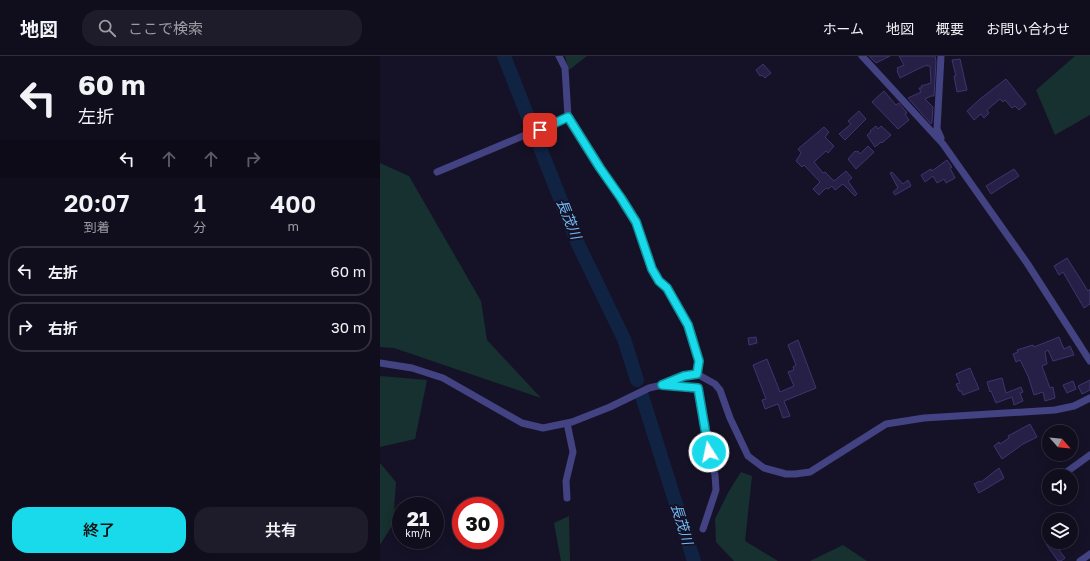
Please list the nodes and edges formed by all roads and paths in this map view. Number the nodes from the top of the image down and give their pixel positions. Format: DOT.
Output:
graph roads {
  1 [pos="559,56"];
  2 [pos="862,56"];
  3 [pos="941,56"];
  4 [pos="568,117"];
  5 [pos="943,144"];
  6 [pos="436,172"];
  7 [pos="1090,361"];
  8 [pos="380,363"];
  9 [pos="697,374"];
  10 [pos="662,385"];
  11 [pos="1090,398"];
  12 [pos="568,423"];
  13 [pos="1090,455"];
  14 [pos="1070,469"];
  15 [pos="567,498"];
  16 [pos="703,529"];
  17 [pos="1090,554"];
  18 [pos="1080,561"];
  1 -- 4 [label="street"];
  2 -- 5 [label="street"];
  3 -- 5 [label="street"];
  4 -- 6 [label="street"];
  4 -- 9 [label="street"];
  5 -- 7 [label="street"];
  8 -- 12 [label="street"];
  9 -- 10 [label="street"];
  9 -- 11 [label="street"];
  10 -- 12 [label="street"];
  10 -- 16 [label="street"];
  12 -- 15 [label="street"];
  13 -- 14 [label="street"];
  17 -- 18 [label="street"];
}
